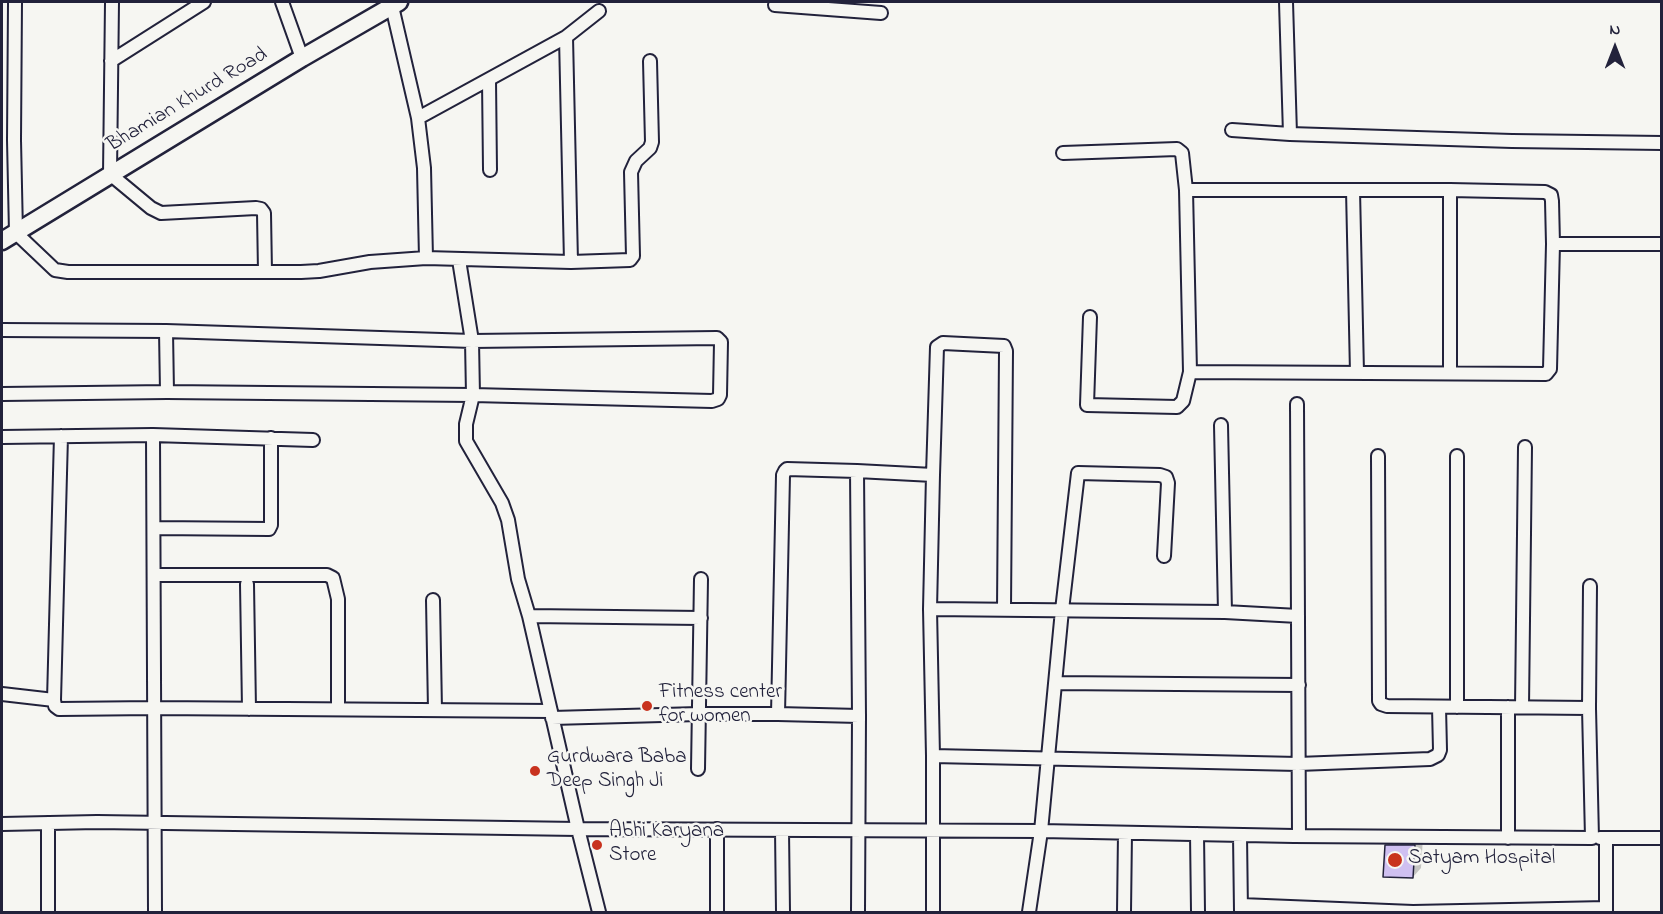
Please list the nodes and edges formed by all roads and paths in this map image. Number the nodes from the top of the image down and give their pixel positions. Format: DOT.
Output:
graph roads {
  1 [pos="15,2"];
  2 [pos="112,2"];
  3 [pos="204,2"];
  4 [pos="282,2"];
  5 [pos="1286,2"];
  6 [pos="394,3"];
  7 [pos="775,4"];
  8 [pos="832,5"];
  9 [pos="599,11"];
  10 [pos="881,13"];
  11 [pos="2,30"];
  12 [pos="15,30"];
  13 [pos="566,37"];
  14 [pos="302,58"];
  15 [pos="111,61"];
  16 [pos="650,61"];
  17 [pos="489,80"];
  18 [pos="418,118"];
  19 [pos="1232,130"];
  20 [pos="1290,134"];
  21 [pos="8,139"];
  22 [pos="1662,143"];
  23 [pos="1063,153"];
  24 [pos="490,170"];
  25 [pos="111,174"];
  26 [pos="1186,190"];
  27 [pos="1353,190"];
  28 [pos="1450,190"];
  29 [pos="9,237"];
  30 [pos="1553,244"];
  31 [pos="1662,244"];
  32 [pos="426,258"];
  33 [pos="459,260"];
  34 [pos="571,261"];
  35 [pos="264,272"];
  36 [pos="1090,317"];
  37 [pos="2,330"];
  38 [pos="166,331"];
  39 [pos="472,341"];
  40 [pos="1190,372"];
  41 [pos="1357,373"];
  42 [pos="1450,373"];
  43 [pos="166,392"];
  44 [pos="2,394"];
  45 [pos="473,395"];
  46 [pos="1297,404"];
  47 [pos="1221,425"];
  48 [pos="153,435"];
  49 [pos="61,436"];
  50 [pos="2,437"];
  51 [pos="271,438"];
  52 [pos="313,440"];
  53 [pos="1525,447"];
  54 [pos="1378,456"];
  55 [pos="1457,456"];
  56 [pos="857,471"];
  57 [pos="933,475"];
  58 [pos="154,528"];
  59 [pos="1164,556"];
  60 [pos="154,575"];
  61 [pos="701,579"];
  62 [pos="247,584"];
  63 [pos="1590,586"];
  64 [pos="433,600"];
  65 [pos="930,609"];
  66 [pos="1004,609"];
  67 [pos="1062,609"];
  68 [pos="1225,612"];
  69 [pos="529,616"];
  70 [pos="1298,616"];
  71 [pos="701,618"];
  72 [pos="1055,682"];
  73 [pos="1299,685"];
  74 [pos="2,694"];
  75 [pos="54,700"];
  76 [pos="1439,707"];
  77 [pos="1457,707"];
  78 [pos="1515,707"];
  79 [pos="154,708"];
  80 [pos="1589,708"];
  81 [pos="249,709"];
  82 [pos="338,709"];
  83 [pos="435,710"];
  84 [pos="552,714"];
  85 [pos="699,714"];
  86 [pos="778,714"];
  87 [pos="859,716"];
  88 [pos="933,756"];
  89 [pos="1048,759"];
  90 [pos="1298,764"];
  91 [pos="698,770"];
  92 [pos="48,823"];
  93 [pos="154,823"];
  94 [pos="2,824"];
  95 [pos="578,829"];
  96 [pos="717,829"];
  97 [pos="782,830"];
  98 [pos="857,830"];
  99 [pos="932,831"];
  100 [pos="1041,831"];
  101 [pos="1125,833"];
  102 [pos="1197,834"];
  103 [pos="1240,836"];
  104 [pos="1299,836"];
  105 [pos="1509,838"];
  106 [pos="1592,838"];
  107 [pos="1606,838"];
  108 [pos="1662,838"];
  109 [pos="1032,894"];
  110 [pos="1241,909"];
  111 [pos="1606,910"];
  112 [pos="48,912"];
  113 [pos="156,912"];
  114 [pos="599,912"];
  115 [pos="717,912"];
  116 [pos="783,912"];
  117 [pos="858,912"];
  118 [pos="933,912"];
  119 [pos="1029,912"];
  120 [pos="1036,912"];
  121 [pos="1124,912"];
  122 [pos="1198,912"];
  1 -- 12 [label="street"];
  2 -- 15 [label="street"];
  3 -- 15 [label="street"];
  4 -- 14 [label="street"];
  5 -- 20 [label="street"];
  6 -- 14 [label="street, Bhamian Khurd Road"];
  6 -- 18 [label="street"];
  7 -- 8 [label="street"];
  8 -- 10 [label="street"];
  9 -- 13 [label="street"];
  11 -- 12 [label="street"];
  12 -- 21 [label="street"];
  13 -- 17 [label="street"];
  13 -- 34 [label="street"];
  14 -- 25 [label="street, Bhamian Khurd Road"];
  15 -- 25 [label="street"];
  16 -- 34 [label="street"];
  17 -- 18 [label="street"];
  17 -- 24 [label="street"];
  18 -- 32 [label="street"];
  19 -- 20 [label="street"];
  20 -- 22 [label="street"];
  21 -- 29 [label="street"];
  23 -- 26 [label="street"];
  25 -- 29 [label="street, Bhamian Khurd Road"];
  25 -- 35 [label="street"];
  26 -- 27 [label="street"];
  26 -- 40 [label="street"];
  27 -- 28 [label="street"];
  27 -- 41 [label="street"];
  28 -- 30 [label="street"];
  28 -- 42 [label="street"];
  29 -- 35 [label="street"];
  30 -- 31 [label="street"];
  30 -- 42 [label="street"];
  32 -- 33 [label="street"];
  32 -- 35 [label="street"];
  33 -- 34 [label="street"];
  33 -- 39 [label="street"];
  36 -- 40 [label="street"];
  37 -- 38 [label="street"];
  38 -- 39 [label="street"];
  38 -- 43 [label="street"];
  39 -- 45 [label="street"];
  39 -- 45 [label="street"];
  40 -- 41 [label="street"];
  41 -- 42 [label="street"];
  43 -- 44 [label="street"];
  43 -- 45 [label="street"];
  45 -- 69 [label="street"];
  46 -- 70 [label="street"];
  47 -- 68 [label="street"];
  48 -- 49 [label="street"];
  48 -- 51 [label="street"];
  48 -- 58 [label="street"];
  49 -- 50 [label="street"];
  49 -- 75 [label="street"];
  51 -- 52 [label="street"];
  51 -- 58 [label="street"];
  53 -- 78 [label="street"];
  54 -- 76 [label="street"];
  55 -- 77 [label="street"];
  56 -- 57 [label="street"];
  56 -- 86 [label="street"];
  56 -- 87 [label="street"];
  57 -- 65 [label="street"];
  57 -- 66 [label="street"];
  58 -- 60 [label="street"];
  59 -- 67 [label="street"];
  60 -- 79 [label="street"];
  60 -- 82 [label="street"];
  61 -- 71 [label="street"];
  62 -- 81 [label="street"];
  63 -- 80 [label="street"];
  64 -- 83 [label="street"];
  65 -- 66 [label="street"];
  65 -- 88 [label="street"];
  66 -- 67 [label="street"];
  67 -- 68 [label="street"];
  67 -- 72 [label="street"];
  68 -- 70 [label="street"];
  69 -- 71 [label="street"];
  69 -- 84 [label="street"];
  70 -- 73 [label="street"];
  71 -- 85 [label="street"];
  72 -- 73 [label="street"];
  72 -- 89 [label="street"];
  73 -- 90 [label="street"];
  74 -- 75 [label="street"];
  75 -- 79 [label="street"];
  76 -- 77 [label="street"];
  76 -- 90 [label="street"];
  77 -- 78 [label="street"];
  78 -- 80 [label="street"];
  78 -- 105 [label="street"];
  79 -- 81 [label="street"];
  79 -- 93 [label="street"];
  80 -- 106 [label="street"];
  81 -- 82 [label="street"];
  82 -- 83 [label="street"];
  83 -- 84 [label="street"];
  84 -- 85 [label="street"];
  84 -- 95 [label="street"];
  85 -- 86 [label="street"];
  85 -- 91 [label="street"];
  86 -- 87 [label="street"];
  87 -- 98 [label="street"];
  88 -- 89 [label="street"];
  88 -- 99 [label="street"];
  89 -- 90 [label="street"];
  89 -- 100 [label="street"];
  90 -- 104 [label="street"];
  92 -- 93 [label="street"];
  92 -- 94 [label="street"];
  92 -- 112 [label="street"];
  93 -- 95 [label="street"];
  93 -- 113 [label="street"];
  95 -- 96 [label="street"];
  95 -- 114 [label="street"];
  96 -- 97 [label="street"];
  96 -- 115 [label="street"];
  97 -- 98 [label="street"];
  97 -- 116 [label="street"];
  98 -- 99 [label="street"];
  98 -- 117 [label="street"];
  99 -- 100 [label="street"];
  99 -- 118 [label="street"];
  100 -- 101 [label="street"];
  100 -- 109 [label="street"];
  101 -- 102 [label="street"];
  101 -- 121 [label="street"];
  102 -- 103 [label="street"];
  102 -- 122 [label="street"];
  103 -- 104 [label="street"];
  103 -- 110 [label="street"];
  104 -- 105 [label="street"];
  105 -- 106 [label="street"];
  106 -- 107 [label="street"];
  107 -- 108 [label="street"];
  107 -- 111 [label="street"];
  109 -- 119 [label="street"];
  109 -- 120 [label="street"];
  110 -- 111 [label="street"];
}
